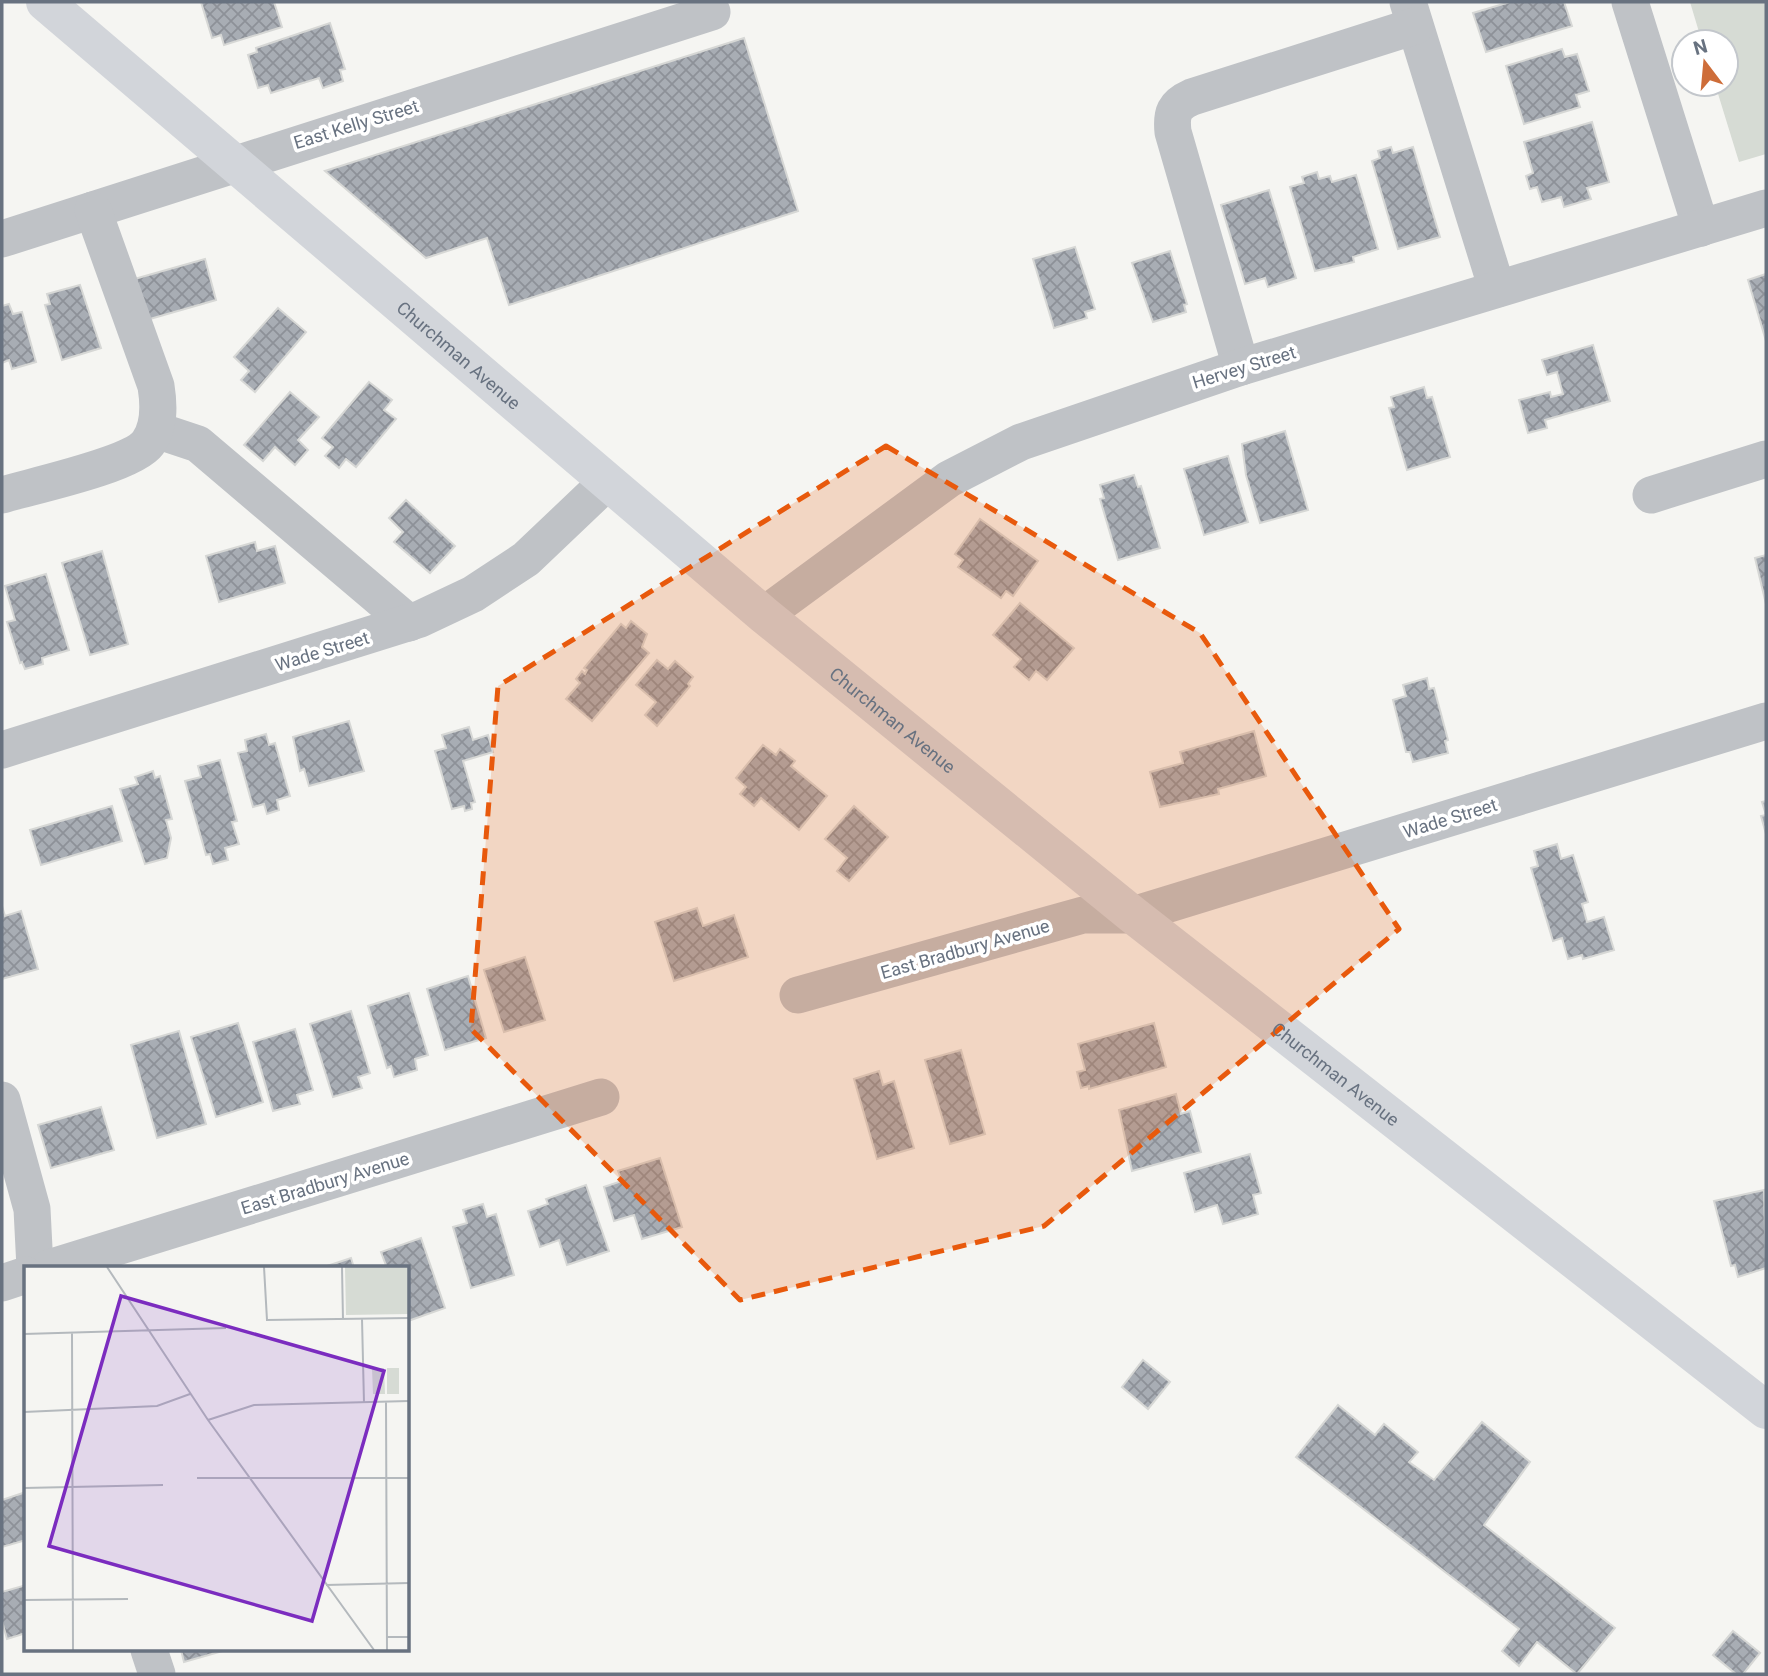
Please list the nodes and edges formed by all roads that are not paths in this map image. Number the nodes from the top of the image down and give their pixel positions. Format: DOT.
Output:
graph roads {
  1 [pos="45,2"];
  2 [pos="1630,2"];
  3 [pos="712,12"];
  4 [pos="1412,14"];
  5 [pos="231,163"];
  6 [pos="1766,208"];
  7 [pos="93,210"];
  8 [pos="1702,228"];
  9 [pos="2,239"];
  10 [pos="1497,289"];
  11 [pos="1241,367"];
  12 [pos="156,430"];
  13 [pos="1766,459"];
  14 [pos="606,483"];
  15 [pos="2,495"];
  16 [pos="1651,495"];
  17 [pos="764,615"];
  18 [pos="409,623"];
  19 [pos="1766,721"];
  20 [pos="2,750"];
  21 [pos="1133,915"];
  22 [pos="798,995"];
  23 [pos="601,1097"];
  24 [pos="2,1100"];
  25 [pos="35,1266"];
  26 [pos="55,1266"];
  27 [pos="24,1276"];
  28 [pos="2,1283"];
  29 [pos="1766,1410"];
  30 [pos="150,1652"];
  31 [pos="157,1674"];
  1 -- 5 [label="main road, Churchman Avenue"];
  2 -- 8 [label="street"];
  3 -- 5 [label="street, East Kelly Street"];
  4 -- 10 [label="street"];
  4 -- 11 [label="street"];
  5 -- 7 [label="street, East Kelly Street"];
  5 -- 14 [label="main road, Churchman Avenue"];
  6 -- 8 [label="street, Hervey Street"];
  7 -- 9 [label="street, East Kelly Street"];
  7 -- 12 [label="street"];
  8 -- 10 [label="street, Hervey Street"];
  10 -- 11 [label="street, Hervey Street"];
  11 -- 17 [label="street, Hervey Street"];
  12 -- 15 [label="street"];
  12 -- 18 [label="street"];
  13 -- 16 [label="street"];
  14 -- 17 [label="main road, Churchman Avenue"];
  14 -- 18 [label="street, Wade Street"];
  17 -- 21 [label="main road, Churchman Avenue"];
  18 -- 20 [label="street, Wade Street"];
  19 -- 21 [label="street, Wade Street"];
  21 -- 22 [label="street, East Bradbury Avenue"];
  21 -- 29 [label="main road, Churchman Avenue"];
  23 -- 26 [label="street, East Bradbury Avenue"];
  24 -- 25 [label="street"];
  27 -- 28 [label="street"];
  30 -- 31 [label="street"];
}
